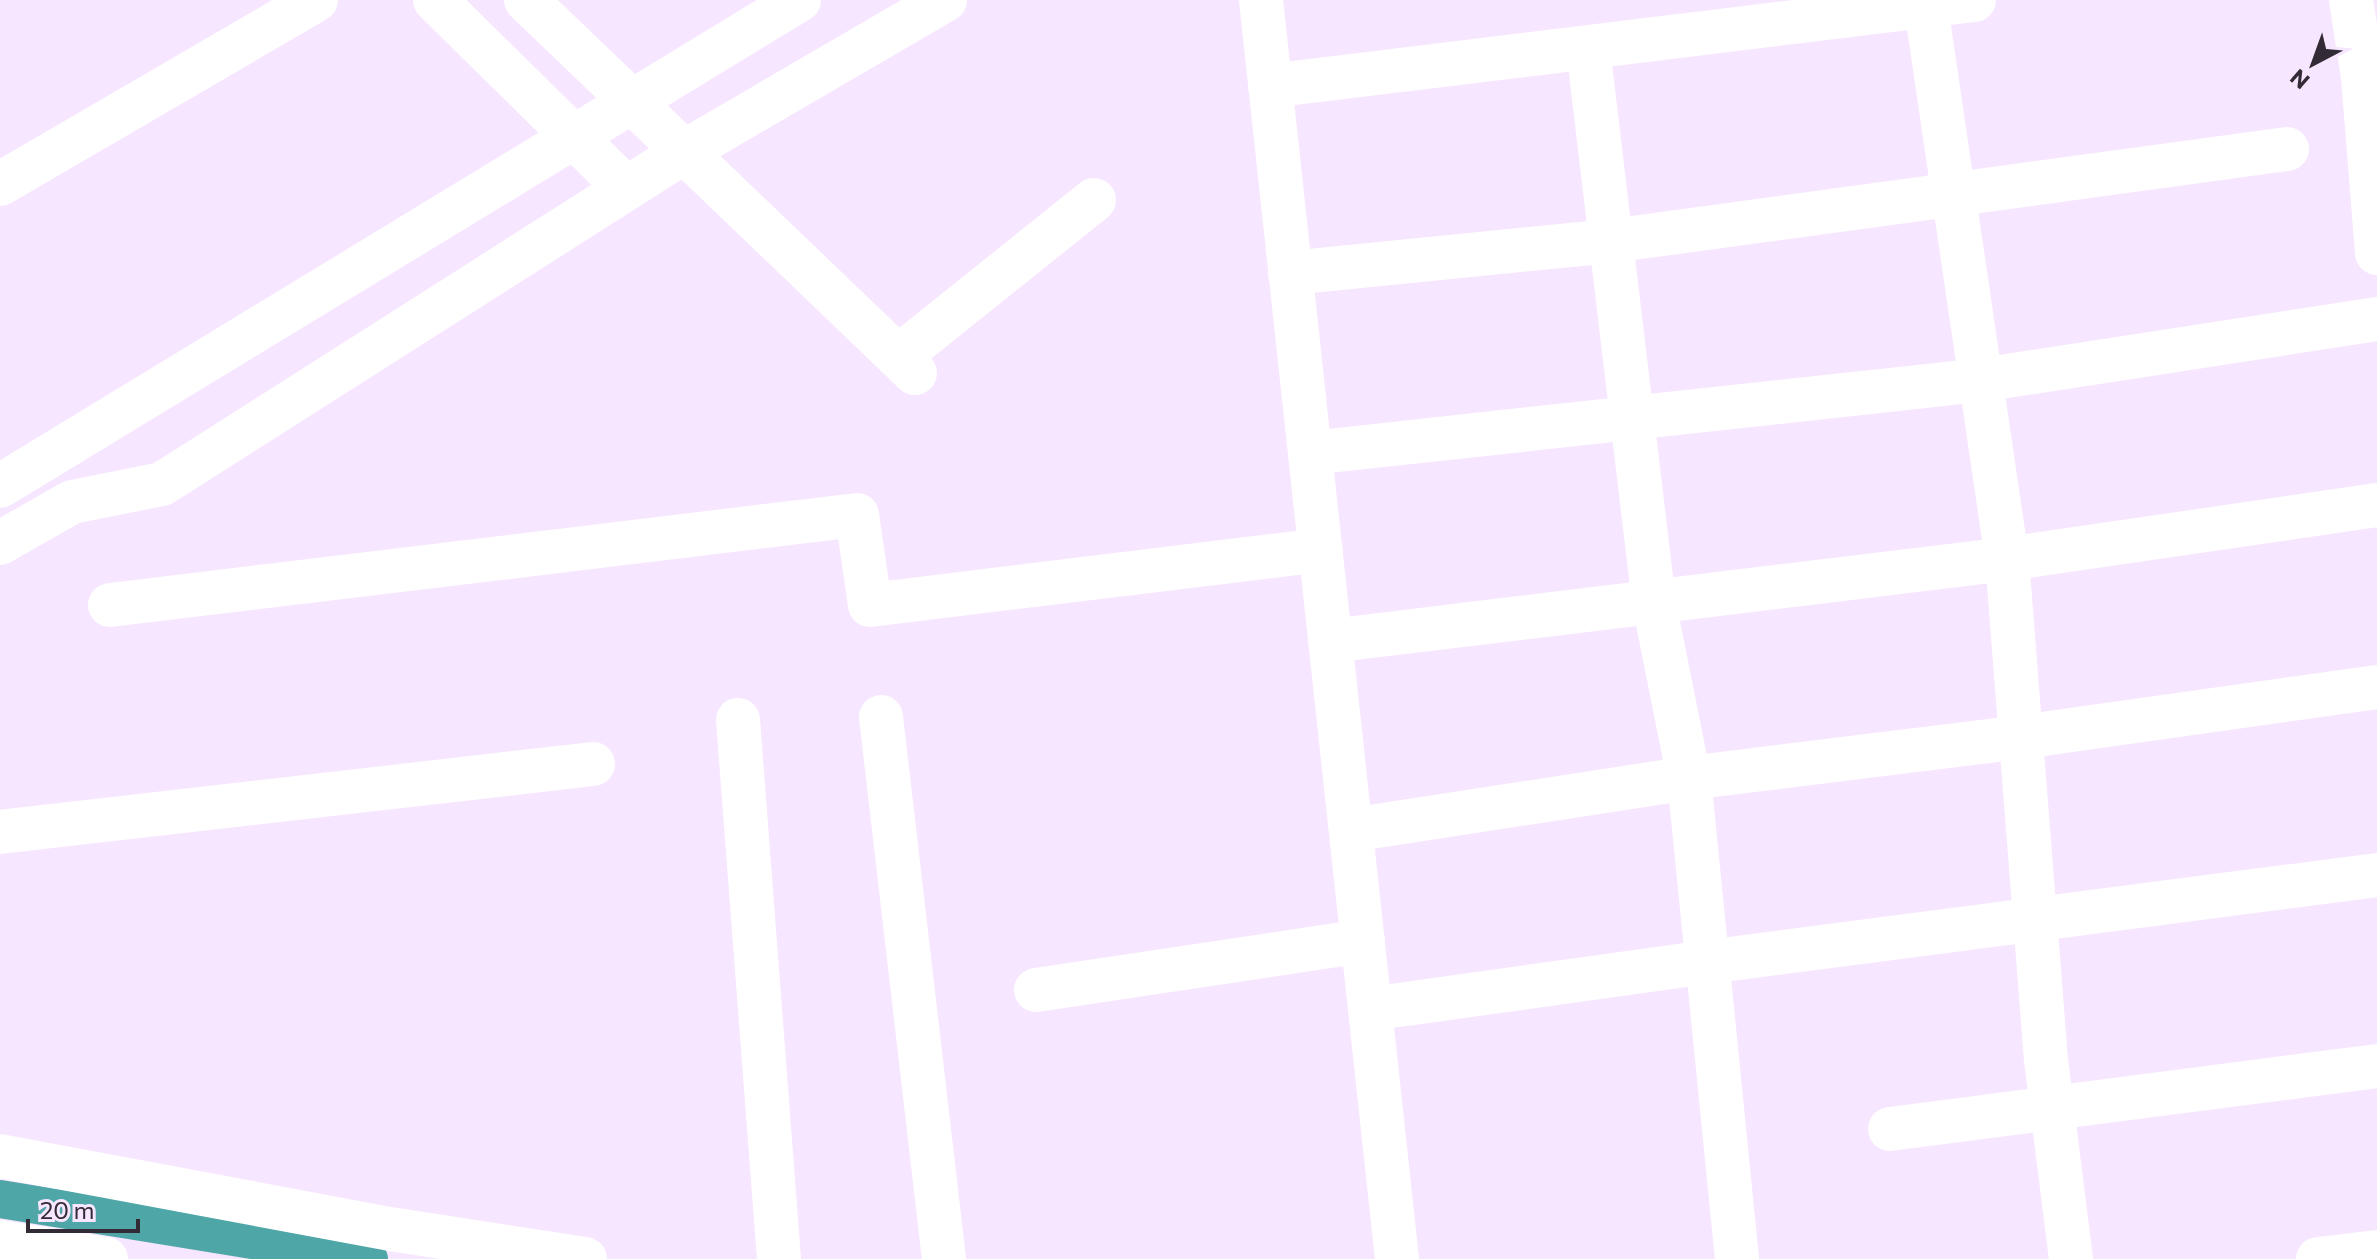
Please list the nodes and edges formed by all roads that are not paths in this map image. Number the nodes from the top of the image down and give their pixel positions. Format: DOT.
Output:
graph roads {
  1 [pos="316,0"];
  2 [pos="435,0"];
  3 [pos="526,0"];
  4 [pos="799,0"];
  5 [pos="945,0"];
  6 [pos="1261,0"];
  7 [pos="1974,0"];
  8 [pos="2351,0"];
  9 [pos="1925,3"];
  10 [pos="1588,48"];
  11 [pos="1270,86"];
  12 [pos="631,101"];
  13 [pos="575,137"];
  14 [pos="2287,149"];
  15 [pos="684,152"];
  16 [pos="0,184"];
  17 [pos="626,188"];
  18 [pos="1953,195"];
  19 [pos="1094,200"];
  20 [pos="1611,241"];
  21 [pos="2377,253"];
  22 [pos="1290,273"];
  23 [pos="2377,319"];
  24 [pos="1981,380"];
  25 [pos="1633,418"];
  26 [pos="1310,453"];
  27 [pos="0,486"];
  28 [pos="2377,505"];
  29 [pos="0,543"];
  30 [pos="1321,550"];
  31 [pos="2007,559"];
  32 [pos="1654,603"];
  33 [pos="110,605"];
  34 [pos="1330,641"];
  35 [pos="2377,687"];
  36 [pos="881,717"];
  37 [pos="738,720"];
  38 [pos="2021,737"];
  39 [pos="593,764"];
  40 [pos="1689,778"];
  41 [pos="1351,830"];
  42 [pos="0,832"];
  43 [pos="2377,875"];
  44 [pos="2035,921"];
  45 [pos="1363,941"];
  46 [pos="1707,962"];
  47 [pos="1036,990"];
  48 [pos="1370,1009"];
  49 [pos="2377,1066"];
  50 [pos="2052,1108"];
  51 [pos="1890,1129"];
  52 [pos="0,1156"];
  53 [pos="0,1242"];
  54 [pos="2377,1252"];
  55 [pos="106,1259"];
  56 [pos="585,1259"];
  57 [pos="779,1259"];
  58 [pos="944,1259"];
  59 [pos="1397,1259"];
  60 [pos="1737,1259"];
  61 [pos="2071,1259"];
  62 [pos="2318,1259"];
  1 -- 16 [label="street"];
  2 -- 13 [label="street"];
  3 -- 12 [label="street"];
  4 -- 12 [label="street"];
  5 -- 15 [label="street"];
  6 -- 11 [label="street"];
  7 -- 9 [label="street"];
  8 -- 21 [label="street"];
  9 -- 10 [label="street"];
  9 -- 18 [label="street"];
  10 -- 11 [label="street"];
  10 -- 20 [label="street"];
  11 -- 22 [label="street"];
  12 -- 13 [label="street"];
  12 -- 15 [label="street"];
  13 -- 17 [label="street"];
  13 -- 27 [label="street"];
  14 -- 18 [label="street"];
  15 -- 17 [label="street"];
  15 -- 19 [label="street"];
  17 -- 29 [label="street"];
  18 -- 20 [label="street"];
  18 -- 24 [label="street"];
  20 -- 22 [label="street"];
  20 -- 25 [label="street"];
  22 -- 26 [label="street"];
  23 -- 24 [label="street"];
  24 -- 25 [label="street"];
  24 -- 31 [label="street"];
  25 -- 26 [label="street"];
  25 -- 32 [label="street"];
  26 -- 30 [label="street"];
  28 -- 31 [label="street"];
  30 -- 33 [label="street"];
  30 -- 34 [label="street"];
  31 -- 32 [label="street"];
  31 -- 38 [label="street"];
  32 -- 34 [label="street"];
  32 -- 40 [label="street"];
  34 -- 41 [label="street"];
  35 -- 38 [label="street"];
  36 -- 58 [label="street"];
  37 -- 57 [label="street"];
  38 -- 40 [label="street"];
  38 -- 44 [label="street"];
  39 -- 42 [label="street"];
  40 -- 41 [label="street"];
  40 -- 46 [label="street"];
  41 -- 45 [label="street"];
  43 -- 44 [label="street"];
  44 -- 46 [label="street"];
  44 -- 50 [label="street"];
  45 -- 47 [label="street"];
  45 -- 48 [label="street"];
  46 -- 48 [label="street"];
  46 -- 60 [label="street"];
  48 -- 59 [label="street"];
  49 -- 50 [label="street"];
  50 -- 51 [label="street"];
  50 -- 61 [label="street"];
  52 -- 56 [label="street"];
  53 -- 55 [label="street"];
  54 -- 62 [label="street"];
}
